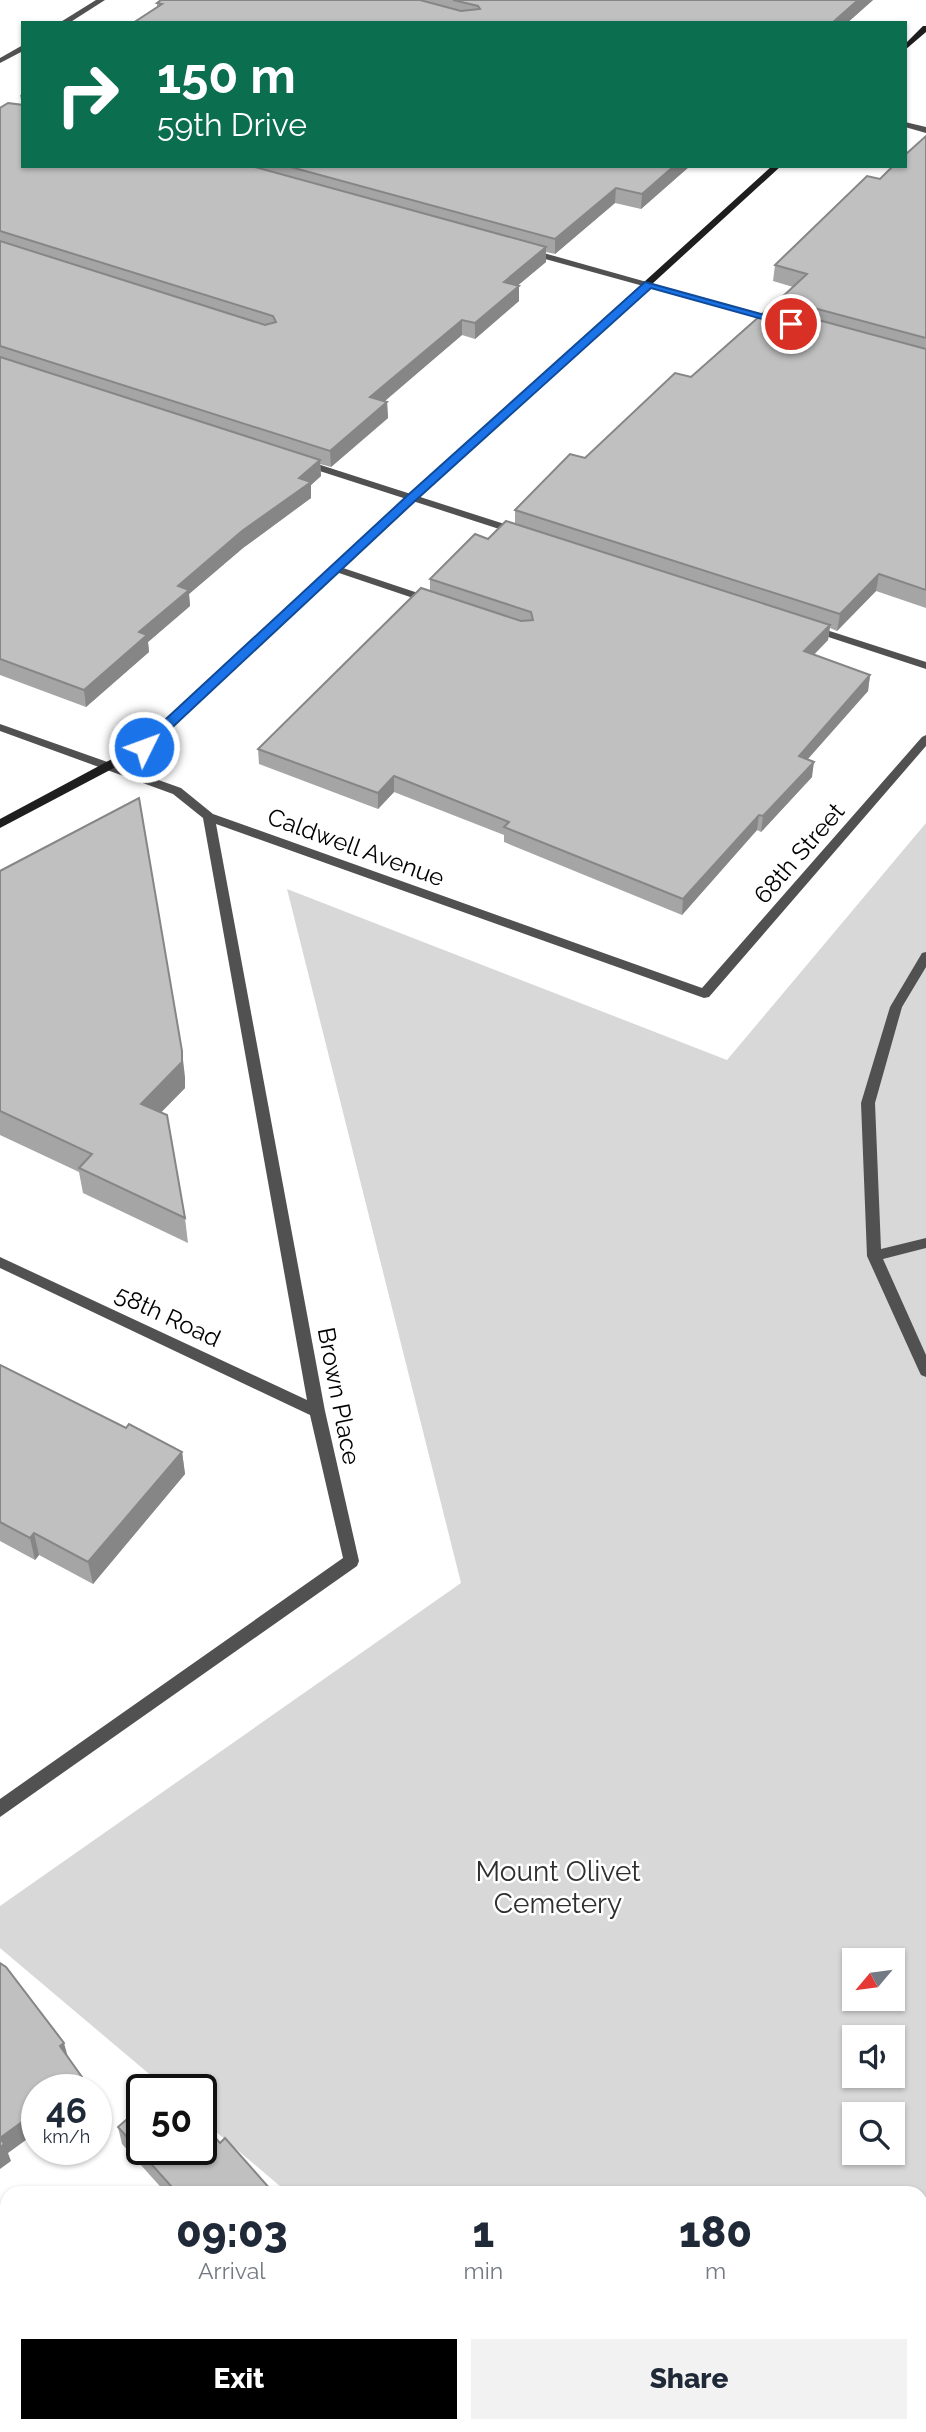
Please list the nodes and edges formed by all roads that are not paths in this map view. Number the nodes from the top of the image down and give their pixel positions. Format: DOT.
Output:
graph roads {
  1 [pos="101,0"];
  2 [pos="66,21"];
  3 [pos="926,28"];
  4 [pos="907,46"];
  5 [pos="21,48"];
  6 [pos="0,61"];
  7 [pos="907,125"];
  8 [pos="926,130"];
  9 [pos="775,168"];
  10 [pos="515,248"];
  11 [pos="649,285"];
  12 [pos="791,324"];
  13 [pos="295,460"];
  14 [pos="412,498"];
  15 [pos="531,536"];
  16 [pos="337,569"];
  17 [pos="439,603"];
  18 [pos="794,622"];
  19 [pos="926,666"];
  20 [pos="0,727"];
  21 [pos="926,739"];
  22 [pos="111,766"];
  23 [pos="209,817"];
  24 [pos="0,824"];
  25 [pos="926,956"];
  26 [pos="704,994"];
  27 [pos="926,1243"];
  28 [pos="874,1256"];
  29 [pos="0,1262"];
  30 [pos="926,1371"];
  31 [pos="317,1411"];
  32 [pos="0,1809"];
  1 -- 2 [label="street"];
  3 -- 4 [label="main road"];
  5 -- 6 [label="street"];
  7 -- 8 [label="street"];
  9 -- 11 [label="main road"];
  10 -- 11 [label="street"];
  11 -- 12 [label="street"];
  11 -- 14 [label="main road"];
  13 -- 14 [label="street"];
  14 -- 15 [label="street"];
  14 -- 16 [label="main road"];
  16 -- 17 [label="street"];
  16 -- 22 [label="main road"];
  18 -- 19 [label="street"];
  20 -- 22 [label="street, Caldwell Avenue"];
  21 -- 26 [label="street, 68th Street"];
  22 -- 23 [label="street, Caldwell Avenue"];
  22 -- 24 [label="main road"];
  23 -- 26 [label="street, Caldwell Avenue"];
  23 -- 31 [label="street, Brown Place"];
  25 -- 28 [label="street"];
  27 -- 28 [label="street"];
  28 -- 30 [label="street"];
  29 -- 31 [label="street, 58th Road"];
  31 -- 32 [label="street, Brown Place"];
}
